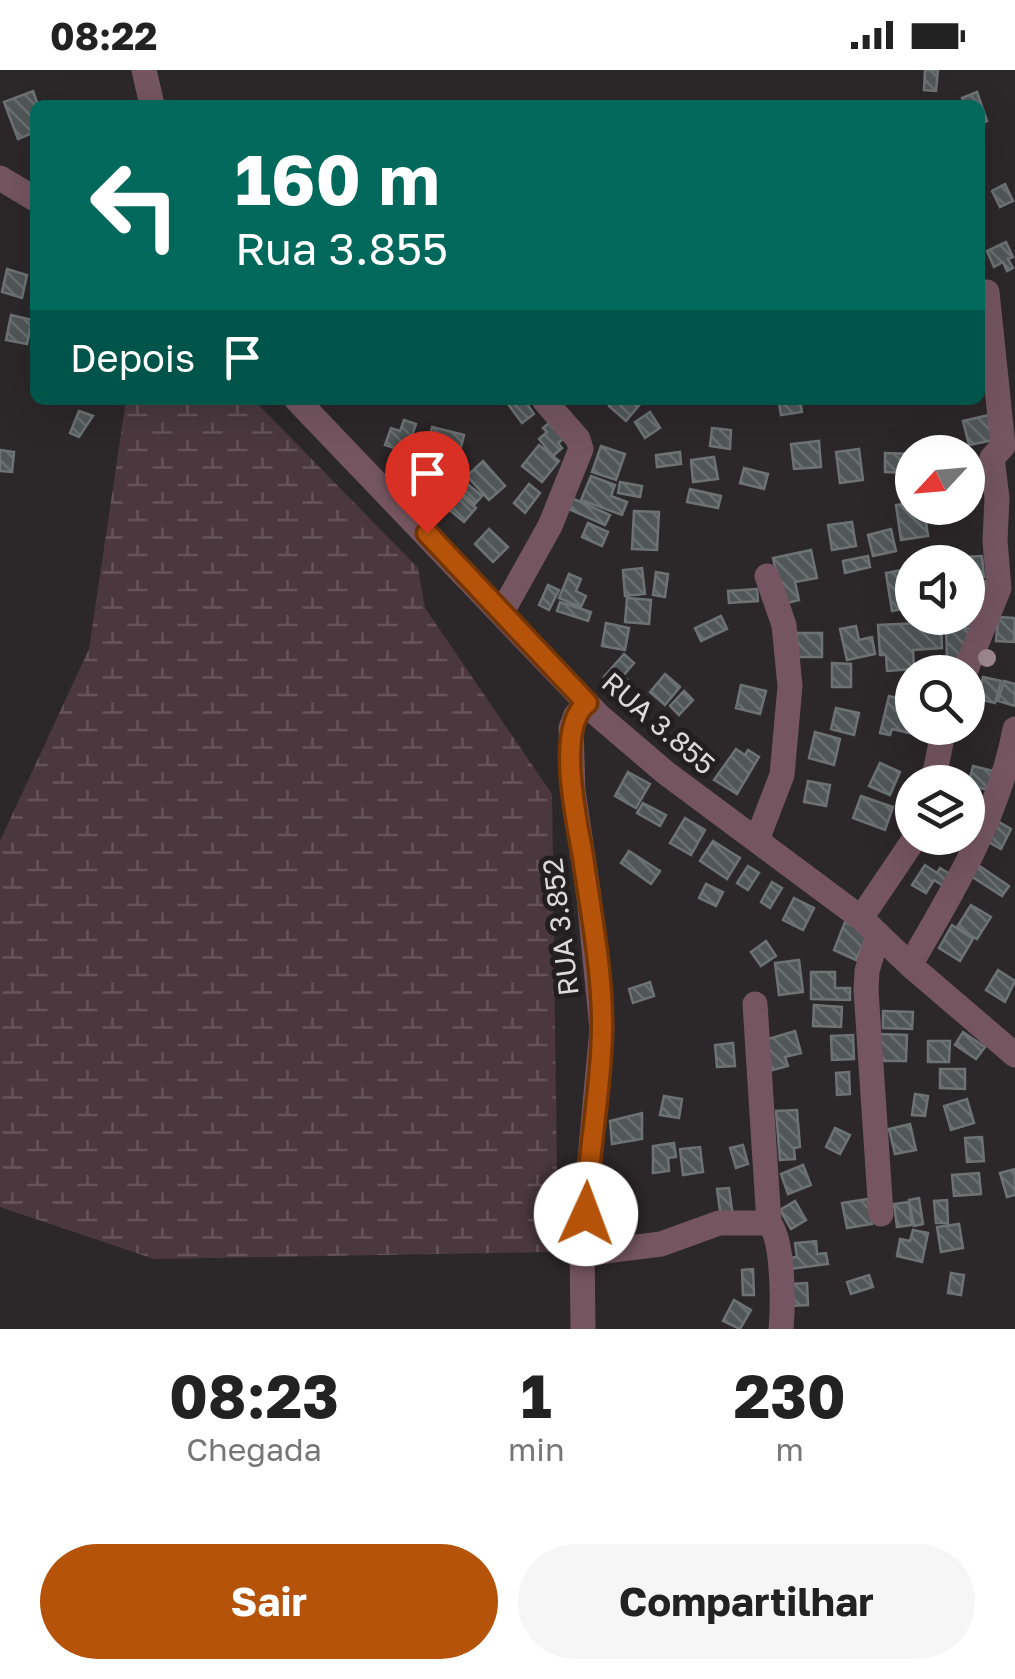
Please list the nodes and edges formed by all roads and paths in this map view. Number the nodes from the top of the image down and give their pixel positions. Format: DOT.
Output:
graph roads {
  1 [pos="144,70"];
  2 [pos="151,100"];
  3 [pos="0,178"];
  4 [pos="30,196"];
  5 [pos="986,292"];
  6 [pos="301,405"];
  7 [pos="548,405"];
  8 [pos="767,576"];
  9 [pos="502,612"];
  10 [pos="972,655"];
  11 [pos="587,703"];
  12 [pos="1015,729"];
  13 [pos="757,840"];
  14 [pos="907,855"];
  15 [pos="869,926"];
  16 [pos="910,965"];
  17 [pos="755,1004"];
  18 [pos="1012,1046"];
  19 [pos="881,1214"];
  20 [pos="769,1223"];
  21 [pos="582,1246"];
  22 [pos="583,1329"];
  23 [pos="781,1329"];
  1 -- 2 [label="street"];
  3 -- 4 [label="street"];
  5 -- 10 [label="street"];
  6 -- 9 [label="street, RUA 3.855"];
  7 -- 9 [label="street"];
  8 -- 13 [label="street"];
  9 -- 11 [label="street, RUA 3.855"];
  11 -- 13 [label="street, RUA 3.855"];
  11 -- 21 [label="street, RUA 3.852"];
  12 -- 16 [label="street"];
  13 -- 15 [label="street, RUA 3.855"];
  14 -- 15 [label="street"];
  15 -- 16 [label="street, RUA 3.855"];
  15 -- 19 [label="street"];
  16 -- 18 [label="street, RUA 3.855"];
  17 -- 20 [label="street"];
  20 -- 21 [label="street"];
  20 -- 23 [label="street"];
  21 -- 22 [label="street, RUA 3.852"];
}
